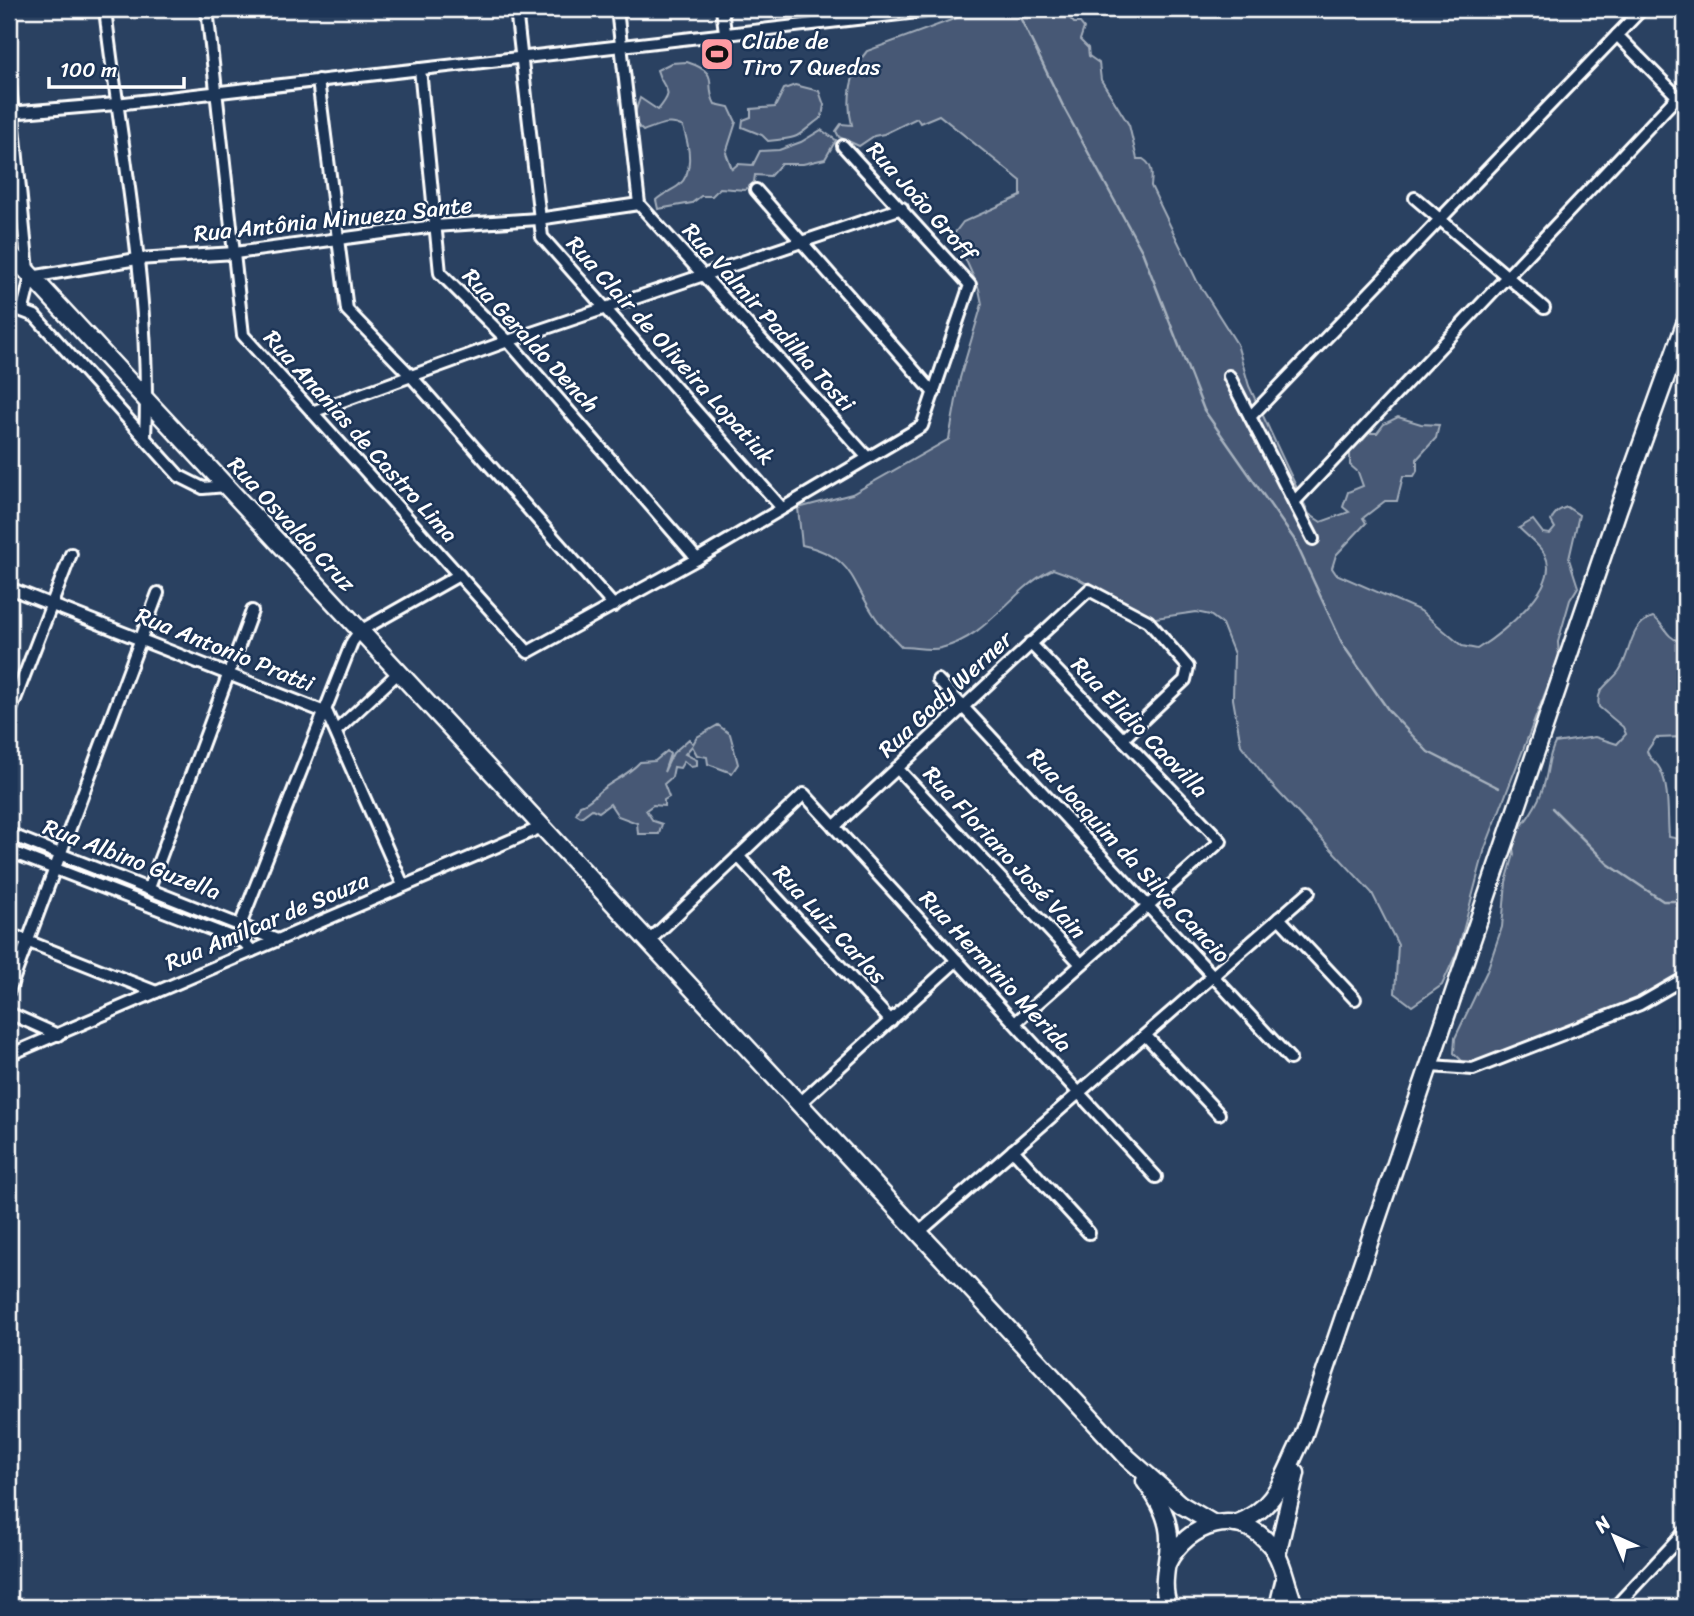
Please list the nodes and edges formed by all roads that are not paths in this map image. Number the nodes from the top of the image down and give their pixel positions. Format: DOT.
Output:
graph roads {
  1 [pos="105,9"];
  2 [pos="207,9"];
  3 [pos="516,9"];
  4 [pos="617,9"];
  5 [pos="722,9"];
  6 [pos="821,9"];
  7 [pos="944,9"];
  8 [pos="1642,9"];
  9 [pos="822,22"];
  10 [pos="725,32"];
  11 [pos="1618,35"];
  12 [pos="620,47"];
  13 [pos="522,58"];
  14 [pos="420,69"];
  15 [pos="9,75"];
  16 [pos="318,79"];
  17 [pos="217,91"];
  18 [pos="1681,101"];
  19 [pos="116,104"];
  20 [pos="11,113"];
  21 [pos="842,145"];
  22 [pos="756,190"];
  23 [pos="1415,198"];
  24 [pos="639,204"];
  25 [pos="902,208"];
  26 [pos="538,219"];
  27 [pos="1440,219"];
  28 [pos="435,226"];
  29 [pos="338,240"];
  30 [pos="801,243"];
  31 [pos="9,252"];
  32 [pos="235,253"];
  33 [pos="137,259"];
  34 [pos="30,275"];
  35 [pos="706,276"];
  36 [pos="1507,276"];
  37 [pos="9,306"];
  38 [pos="1544,308"];
  39 [pos="23,309"];
  40 [pos="608,310"];
  41 [pos="1685,324"];
  42 [pos="508,341"];
  43 [pos="410,375"];
  44 [pos="1229,376"];
  45 [pos="934,393"];
  46 [pos="147,402"];
  47 [pos="312,412"];
  48 [pos="1250,417"];
  49 [pos="145,437"];
  50 [pos="868,458"];
  51 [pos="226,486"];
  52 [pos="1294,502"];
  53 [pos="781,507"];
  54 [pos="1313,539"];
  55 [pos="71,554"];
  56 [pos="697,559"];
  57 [pos="459,575"];
  58 [pos="9,587"];
  59 [pos="158,593"];
  60 [pos="52,604"];
  61 [pos="614,606"];
  62 [pos="252,611"];
  63 [pos="360,631"];
  64 [pos="141,638"];
  65 [pos="1030,643"];
  66 [pos="399,672"];
  67 [pos="231,673"];
  68 [pos="938,681"];
  69 [pos="962,706"];
  70 [pos="327,713"];
  71 [pos="9,715"];
  72 [pos="337,730"];
  73 [pos="1123,739"];
  74 [pos="897,768"];
  75 [pos="542,827"];
  76 [pos="834,827"];
  77 [pos="9,834"];
  78 [pos="9,851"];
  79 [pos="60,854"];
  80 [pos="738,856"];
  81 [pos="55,868"];
  82 [pos="403,886"];
  83 [pos="149,888"];
  84 [pos="1308,892"];
  85 [pos="1147,906"];
  86 [pos="1279,918"];
  87 [pos="241,923"];
  88 [pos="9,934"];
  89 [pos="277,940"];
  90 [pos="26,941"];
  91 [pos="649,941"];
  92 [pos="252,951"];
  93 [pos="957,960"];
  94 [pos="1081,964"];
  95 [pos="1213,977"];
  96 [pos="1685,978"];
  97 [pos="9,991"];
  98 [pos="156,992"];
  99 [pos="1355,999"];
  100 [pos="9,1013"];
  101 [pos="891,1021"];
  102 [pos="1015,1023"];
  103 [pos="58,1035"];
  104 [pos="1146,1036"];
  105 [pos="9,1055"];
  106 [pos="1290,1059"];
  107 [pos="1430,1066"];
  108 [pos="1080,1094"];
  109 [pos="800,1103"];
  110 [pos="1219,1114"];
  111 [pos="1013,1150"];
  112 [pos="1156,1177"];
  113 [pos="1089,1233"];
  114 [pos="917,1234"];
  115 [pos="1303,1437"];
  116 [pos="1127,1457"];
  117 [pos="1214,1524"];
  118 [pos="1235,1524"];
  119 [pos="1685,1532"];
  120 [pos="1277,1555"];
  121 [pos="1167,1564"];
  122 [pos="1284,1579"];
  123 [pos="1169,1607"];
  124 [pos="1278,1607"];
  125 [pos="1295,1607"];
  126 [pos="1615,1607"];
  1 -- 19 [label="street"];
  2 -- 17 [label="street, Rua Ananias de Castro Lima"];
  3 -- 13 [label="street, Rua Clair de Oliveira Lopatiuk"];
  4 -- 12 [label="street"];
  5 -- 10 [label="street"];
  6 -- 9 [label="street"];
  7 -- 9 [label="street"];
  8 -- 11 [label="street"];
  9 -- 10 [label="street"];
  10 -- 12 [label="street"];
  11 -- 18 [label="street"];
  11 -- 27 [label="street"];
  12 -- 13 [label="street"];
  12 -- 24 [label="street"];
  13 -- 14 [label="street"];
  13 -- 26 [label="street, Rua Clair de Oliveira Lopatiuk"];
  14 -- 16 [label="street"];
  14 -- 28 [label="street, Rua Geraldo Dench"];
  15 -- 20 [label="street"];
  16 -- 17 [label="street"];
  16 -- 29 [label="street"];
  17 -- 19 [label="street"];
  17 -- 32 [label="street, Rua Ananias de Castro Lima"];
  18 -- 36 [label="street"];
  19 -- 20 [label="street"];
  19 -- 33 [label="street"];
  20 -- 34 [label="street"];
  21 -- 25 [label="street, Rua João Groff"];
  22 -- 30 [label="street"];
  23 -- 27 [label="street"];
  24 -- 26 [label="street, Rua Antônia Minueza Sante"];
  24 -- 35 [label="street, Rua Valmir Padilha Tosti"];
  25 -- 30 [label="street"];
  25 -- 45 [label="street, Rua João Groff"];
  26 -- 28 [label="street, Rua Antônia Minueza Sante"];
  26 -- 40 [label="street, Rua Clair de Oliveira Lopatiuk"];
  27 -- 36 [label="street"];
  27 -- 48 [label="street"];
  28 -- 29 [label="street, Rua Antônia Minueza Sante"];
  28 -- 42 [label="street, Rua Geraldo Dench"];
  29 -- 32 [label="street, Rua Antônia Minueza Sante"];
  29 -- 43 [label="street"];
  30 -- 35 [label="street"];
  30 -- 45 [label="street"];
  31 -- 34 [label="highway, Rua Osvaldo Cruz"];
  32 -- 33 [label="street, Rua Antônia Minueza Sante"];
  32 -- 47 [label="street, Rua Ananias de Castro Lima"];
  33 -- 34 [label="street, Rua Antônia Minueza Sante"];
  33 -- 46 [label="street"];
  34 -- 39 [label="street"];
  34 -- 46 [label="highway, Rua Osvaldo Cruz"];
  35 -- 40 [label="street"];
  35 -- 50 [label="street, Rua Valmir Padilha Tosti"];
  36 -- 38 [label="street"];
  36 -- 52 [label="street"];
  37 -- 39 [label="street"];
  39 -- 49 [label="street"];
  40 -- 42 [label="street"];
  40 -- 53 [label="street, Rua Clair de Oliveira Lopatiuk"];
  41 -- 107 [label="highway"];
  42 -- 43 [label="street"];
  42 -- 56 [label="street, Rua Geraldo Dench"];
  43 -- 47 [label="street"];
  43 -- 61 [label="street"];
  44 -- 48 [label="street"];
  45 -- 50 [label="street"];
  46 -- 49 [label="street"];
  46 -- 51 [label="highway, Rua Osvaldo Cruz"];
  47 -- 57 [label="street, Rua Ananias de Castro Lima"];
  48 -- 52 [label="street"];
  49 -- 51 [label="street"];
  50 -- 53 [label="street"];
  51 -- 63 [label="highway, Rua Osvaldo Cruz"];
  52 -- 54 [label="street"];
  53 -- 56 [label="street"];
  55 -- 60 [label="street"];
  56 -- 61 [label="street"];
  57 -- 61 [label="street, Rua Ananias de Castro Lima"];
  57 -- 63 [label="street"];
  58 -- 60 [label="street, Rua Antonio Pratti"];
  59 -- 64 [label="street"];
  60 -- 64 [label="street, Rua Antonio Pratti"];
  60 -- 71 [label="street"];
  62 -- 67 [label="street"];
  63 -- 66 [label="highway, Rua Osvaldo Cruz"];
  63 -- 70 [label="street"];
  64 -- 67 [label="street, Rua Antonio Pratti"];
  64 -- 79 [label="street"];
  65 -- 69 [label="street, Rua Gody Werner"];
  65 -- 73 [label="street, Rua Elidio Caovilla"];
  65 -- 73 [label="street, Rua Gody Werner"];
  66 -- 72 [label="street"];
  66 -- 75 [label="highway, Rua Osvaldo Cruz"];
  67 -- 70 [label="street, Rua Antonio Pratti"];
  67 -- 83 [label="street"];
  68 -- 69 [label="street, Rua Joaquim da Silva Cancio"];
  69 -- 74 [label="street, Rua Gody Werner"];
  69 -- 85 [label="street, Rua Joaquim da Silva Cancio"];
  70 -- 72 [label="street, Rua Antonio Pratti"];
  70 -- 87 [label="street"];
  72 -- 82 [label="street, Rua Antonio Pratti"];
  73 -- 85 [label="street, Rua Elidio Caovilla"];
  74 -- 76 [label="street, Rua Gody Werner"];
  74 -- 94 [label="street, Rua Floriano José Vain"];
  75 -- 82 [label="street, Rua Amílcar de Souza"];
  75 -- 91 [label="highway, Rua Osvaldo Cruz"];
  76 -- 80 [label="street, Rua Herminio Merida"];
  76 -- 93 [label="street, Rua Herminio Merida"];
  77 -- 79 [label="street, Rua Albino Guzella"];
  78 -- 81 [label="street, Rua Albino Guzella"];
  79 -- 81 [label="street"];
  79 -- 83 [label="street, Rua Albino Guzella"];
  80 -- 91 [label="street"];
  80 -- 101 [label="street, Rua Luiz Carlos"];
  81 -- 90 [label="street"];
  81 -- 92 [label="street, Rua Albino Guzella"];
  82 -- 89 [label="street, Rua Amílcar de Souza"];
  83 -- 87 [label="street, Rua Albino Guzella"];
  84 -- 86 [label="street"];
  85 -- 94 [label="street"];
  85 -- 95 [label="street, Rua Joaquim da Silva Cancio"];
  86 -- 95 [label="street"];
  86 -- 99 [label="street"];
  87 -- 89 [label="street, Rua Albino Guzella"];
  88 -- 90 [label="street"];
  89 -- 92 [label="street, Rua Amílcar de Souza"];
  90 -- 97 [label="street"];
  90 -- 98 [label="street"];
  91 -- 109 [label="highway, Rua Osvaldo Cruz"];
  92 -- 98 [label="street, Rua Amílcar de Souza"];
  93 -- 101 [label="street"];
  93 -- 102 [label="street, Rua Herminio Merida"];
  94 -- 102 [label="street"];
  95 -- 104 [label="street"];
  95 -- 106 [label="street, Rua Joaquim da Silva Cancio"];
  96 -- 107 [label="street"];
  98 -- 103 [label="street, Rua Amílcar de Souza"];
  100 -- 103 [label="street"];
  101 -- 109 [label="street"];
  102 -- 108 [label="street, Rua Herminio Merida"];
  103 -- 105 [label="street, Rua Amílcar de Souza"];
  104 -- 108 [label="street"];
  104 -- 110 [label="street"];
  107 -- 115 [label="highway"];
  108 -- 111 [label="street"];
  108 -- 112 [label="street, Rua Herminio Merida"];
  109 -- 114 [label="highway, Rua Osvaldo Cruz"];
  111 -- 113 [label="street"];
  111 -- 114 [label="street"];
  114 -- 116 [label="highway, Rua Osvaldo Cruz"];
  115 -- 118 [label="highway"];
  115 -- 120 [label="highway"];
  116 -- 117 [label="highway"];
  116 -- 121 [label="highway"];
  117 -- 118 [label="highway"];
  117 -- 121 [label="highway"];
  118 -- 120 [label="highway"];
  119 -- 126 [label="street"];
  120 -- 122 [label="highway"];
  121 -- 123 [label="highway"];
  122 -- 124 [label="highway"];
  122 -- 125 [label="highway"];
}
